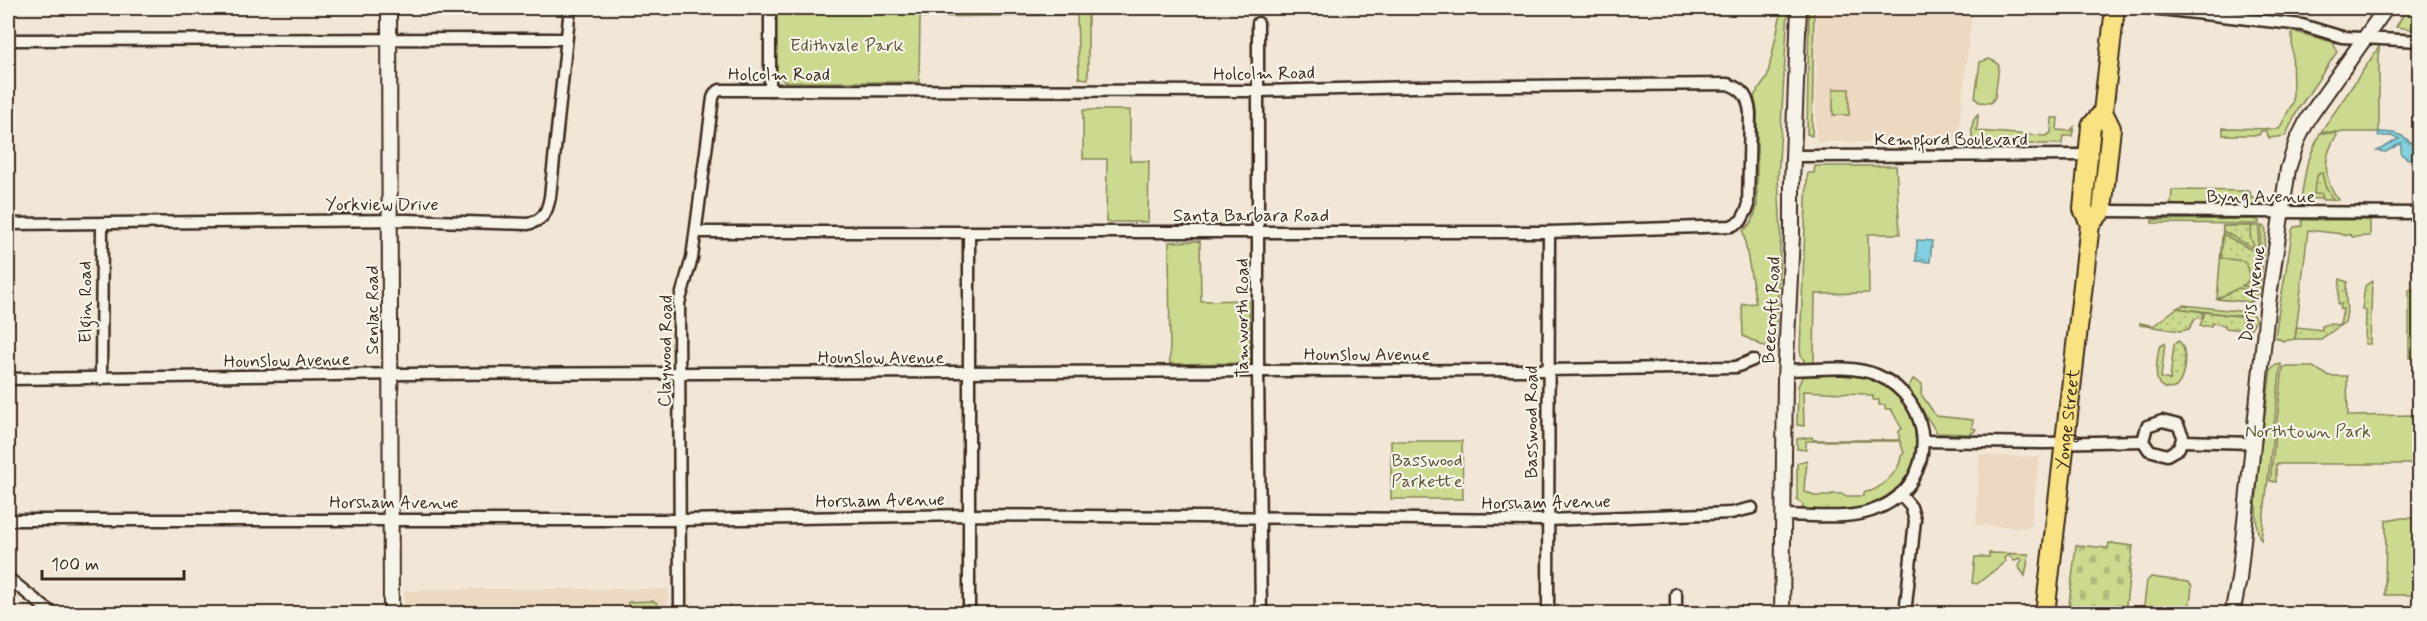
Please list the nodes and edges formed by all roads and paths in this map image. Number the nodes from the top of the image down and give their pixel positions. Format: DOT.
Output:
graph roads {
  1 [pos="389,8"];
  2 [pos="570,8"];
  3 [pos="770,8"];
  4 [pos="1799,8"];
  5 [pos="2115,8"];
  6 [pos="2150,8"];
  7 [pos="2386,8"];
  8 [pos="1258,23"];
  9 [pos="2364,38"];
  10 [pos="566,39"];
  11 [pos="8,40"];
  12 [pos="390,40"];
  13 [pos="2420,41"];
  14 [pos="770,90"];
  15 [pos="1260,91"];
  16 [pos="715,93"];
  17 [pos="2103,112"];
  18 [pos="2088,155"];
  19 [pos="2108,155"];
  20 [pos="1794,156"];
  21 [pos="1749,160"];
  22 [pos="2281,213"];
  23 [pos="2420,213"];
  24 [pos="2096,217"];
  25 [pos="390,220"];
  26 [pos="8,224"];
  27 [pos="102,225"];
  28 [pos="1259,230"];
  29 [pos="1549,231"];
  30 [pos="696,232"];
  31 [pos="969,233"];
  32 [pos="1753,360"];
  33 [pos="1547,370"];
  34 [pos="1786,370"];
  35 [pos="1258,371"];
  36 [pos="389,374"];
  37 [pos="680,374"];
  38 [pos="968,374"];
  39 [pos="101,378"];
  40 [pos="8,379"];
  41 [pos="1924,441"];
  42 [pos="2143,441"];
  43 [pos="2183,441"];
  44 [pos="2066,442"];
  45 [pos="2252,443"];
  46 [pos="1900,494"];
  47 [pos="1752,508"];
  48 [pos="968,515"];
  49 [pos="1784,515"];
  50 [pos="1259,517"];
  51 [pos="390,518"];
  52 [pos="8,520"];
  53 [pos="680,520"];
  54 [pos="1547,520"];
  55 [pos="8,578"];
  56 [pos="1676,594"];
  57 [pos="53,614"];
  58 [pos="391,614"];
  59 [pos="680,614"];
  60 [pos="969,614"];
  61 [pos="1261,614"];
  62 [pos="1548,614"];
  63 [pos="1676,614"];
  64 [pos="1782,614"];
  65 [pos="1905,614"];
  66 [pos="2045,614"];
  67 [pos="2232,614"];
  1 -- 12 [label="street, Senlac Road"];
  2 -- 10 [label="street, Yorkview Drive"];
  3 -- 14 [label="street"];
  4 -- 20 [label="street, Beecroft Road"];
  5 -- 17 [label="main road, Yonge Street"];
  6 -- 9 [label="street"];
  7 -- 9 [label="street, Doris Avenue"];
  8 -- 15 [label="street, Tamworth Road"];
  9 -- 13 [label="street"];
  9 -- 22 [label="street, Doris Avenue"];
  10 -- 12 [label="street"];
  10 -- 25 [label="street, Yorkview Drive"];
  11 -- 12 [label="street"];
  12 -- 25 [label="street, Senlac Road"];
  14 -- 15 [label="street, Holcolm Road"];
  14 -- 16 [label="street, Holcolm Road"];
  15 -- 21 [label="street, Holcolm Road"];
  15 -- 28 [label="street, Tamworth Road"];
  16 -- 30 [label="street, Claywood Road"];
  17 -- 18 [label="main road, Yonge Street"];
  17 -- 19 [label="main road, Yonge Street"];
  18 -- 19 [label="street, Kempford Boulevard"];
  18 -- 20 [label="street, Kempford Boulevard"];
  18 -- 24 [label="main road, Yonge Street"];
  19 -- 24 [label="main road, Yonge Street"];
  20 -- 34 [label="street, Beecroft Road"];
  21 -- 29 [label="street, Santa Barbara Road"];
  22 -- 23 [label="street, Byng Avenue"];
  22 -- 24 [label="street, Byng Avenue"];
  22 -- 45 [label="street, Doris Avenue"];
  24 -- 44 [label="main road, Yonge Street"];
  25 -- 27 [label="street, Yorkview Drive"];
  25 -- 36 [label="street, Senlac Road"];
  26 -- 27 [label="street, Yorkview Drive"];
  27 -- 39 [label="street, Elgin Road"];
  28 -- 29 [label="street, Santa Barbara Road"];
  28 -- 31 [label="street, Santa Barbara Road"];
  28 -- 35 [label="street, Tamworth Road"];
  29 -- 33 [label="street, Basswood Road"];
  30 -- 31 [label="street, Santa Barbara Road"];
  30 -- 37 [label="street, Claywood Road"];
  31 -- 38 [label="street"];
  32 -- 33 [label="street, Hounslow Avenue"];
  33 -- 35 [label="street, Hounslow Avenue"];
  33 -- 54 [label="street, Basswood Road"];
  34 -- 41 [label="street"];
  34 -- 49 [label="street, Beecroft Road"];
  35 -- 38 [label="street, Hounslow Avenue"];
  35 -- 50 [label="street, Tamworth Road"];
  36 -- 37 [label="street, Hounslow Avenue"];
  36 -- 39 [label="street, Hounslow Avenue"];
  36 -- 51 [label="street, Senlac Road"];
  37 -- 38 [label="street, Hounslow Avenue"];
  37 -- 53 [label="street, Claywood Road"];
  38 -- 48 [label="street"];
  39 -- 40 [label="street, Hounslow Avenue"];
  41 -- 44 [label="street"];
  41 -- 46 [label="street"];
  42 -- 43 [label="street"];
  42 -- 43 [label="street"];
  42 -- 44 [label="street"];
  43 -- 45 [label="street"];
  44 -- 66 [label="main road, Yonge Street"];
  45 -- 67 [label="street, Doris Avenue"];
  46 -- 49 [label="street"];
  46 -- 65 [label="street"];
  47 -- 54 [label="street, Horsham Avenue"];
  48 -- 50 [label="street, Horsham Avenue"];
  48 -- 53 [label="street, Horsham Avenue"];
  48 -- 60 [label="street"];
  49 -- 64 [label="street, Beecroft Road"];
  50 -- 54 [label="street, Horsham Avenue"];
  50 -- 61 [label="street, Tamworth Road"];
  51 -- 52 [label="street, Horsham Avenue"];
  51 -- 53 [label="street, Horsham Avenue"];
  51 -- 58 [label="street, Senlac Road"];
  53 -- 59 [label="street, Claywood Road"];
  54 -- 62 [label="street, Basswood Road"];
  55 -- 57 [label="street"];
  56 -- 63 [label="street"];
}
